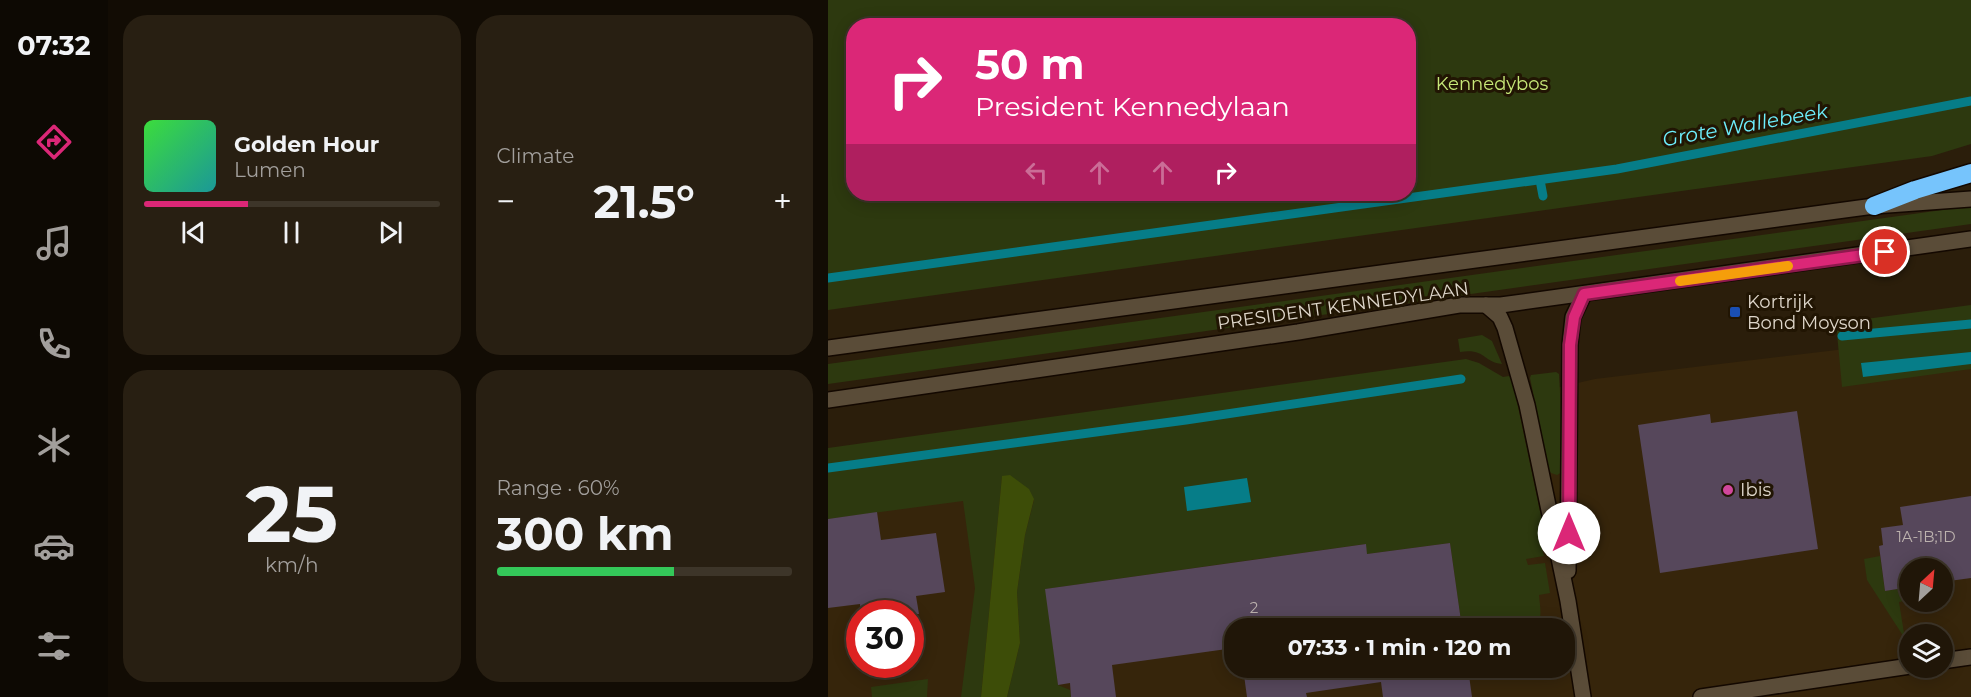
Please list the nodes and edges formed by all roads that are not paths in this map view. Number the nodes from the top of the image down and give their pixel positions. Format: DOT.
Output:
graph roads {
  1 [pos="1971,173"];
  2 [pos="1971,199"];
  3 [pos="1874,206"];
  4 [pos="1971,240"];
  5 [pos="1584,294"];
  6 [pos="1486,305"];
  7 [pos="828,348"];
  8 [pos="828,400"];
  9 [pos="1568,601"];
  10 [pos="1971,657"];
  11 [pos="1953,659"];
  12 [pos="1899,668"];
  13 [pos="1582,697"];
  14 [pos="1701,697"];
  1 -- 3 [label="highway"];
  2 -- 3 [label="main road, PRESIDENT KENNEDYLAAN"];
  3 -- 7 [label="main road, PRESIDENT KENNEDYLAAN"];
  4 -- 5 [label="main road, PRESIDENT KENNEDYLAAN"];
  5 -- 6 [label="main road, PRESIDENT KENNEDYLAAN"];
  5 -- 9 [label="main road"];
  6 -- 8 [label="main road, PRESIDENT KENNEDYLAAN"];
  6 -- 9 [label="main road"];
  9 -- 13 [label="main road"];
  10 -- 11 [label="main road"];
  12 -- 14 [label="main road"];
}
